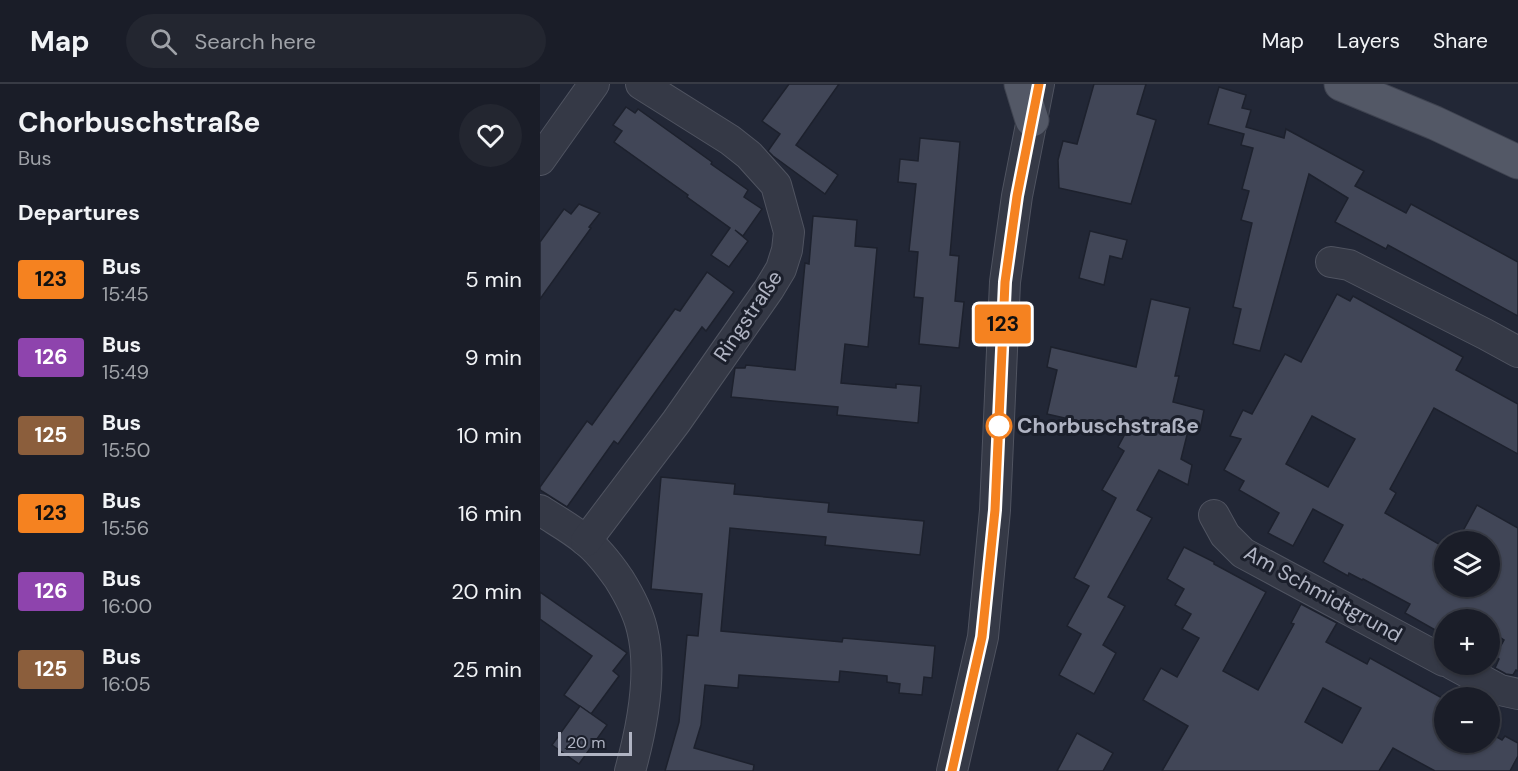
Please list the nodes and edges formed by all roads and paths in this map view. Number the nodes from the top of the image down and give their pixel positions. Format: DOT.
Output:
graph roads {
  1 [pos="594,84"];
  2 [pos="641,84"];
  3 [pos="1021,84"];
  4 [pos="1039,84"];
  5 [pos="1341,84"];
  6 [pos="1032,120"];
  7 [pos="540,160"];
  8 [pos="1518,162"];
  9 [pos="1330,262"];
  10 [pos="1518,352"];
  11 [pos="540,510"];
  12 [pos="1214,514"];
  13 [pos="586,541"];
  14 [pos="1434,656"];
  15 [pos="1472,675"];
  16 [pos="1518,694"];
  17 [pos="630,771"];
  18 [pos="952,771"];
  1 -- 7 [label="street"];
  2 -- 13 [label="street, Ringstraße"];
  3 -- 6 [label="main road"];
  4 -- 6 [label="street"];
  5 -- 8 [label="main road"];
  6 -- 18 [label="street"];
  9 -- 10 [label="street"];
  11 -- 13 [label="street"];
  12 -- 14 [label="street, Am Schmidtgrund"];
  13 -- 17 [label="street"];
  15 -- 16 [label="street"];
}
